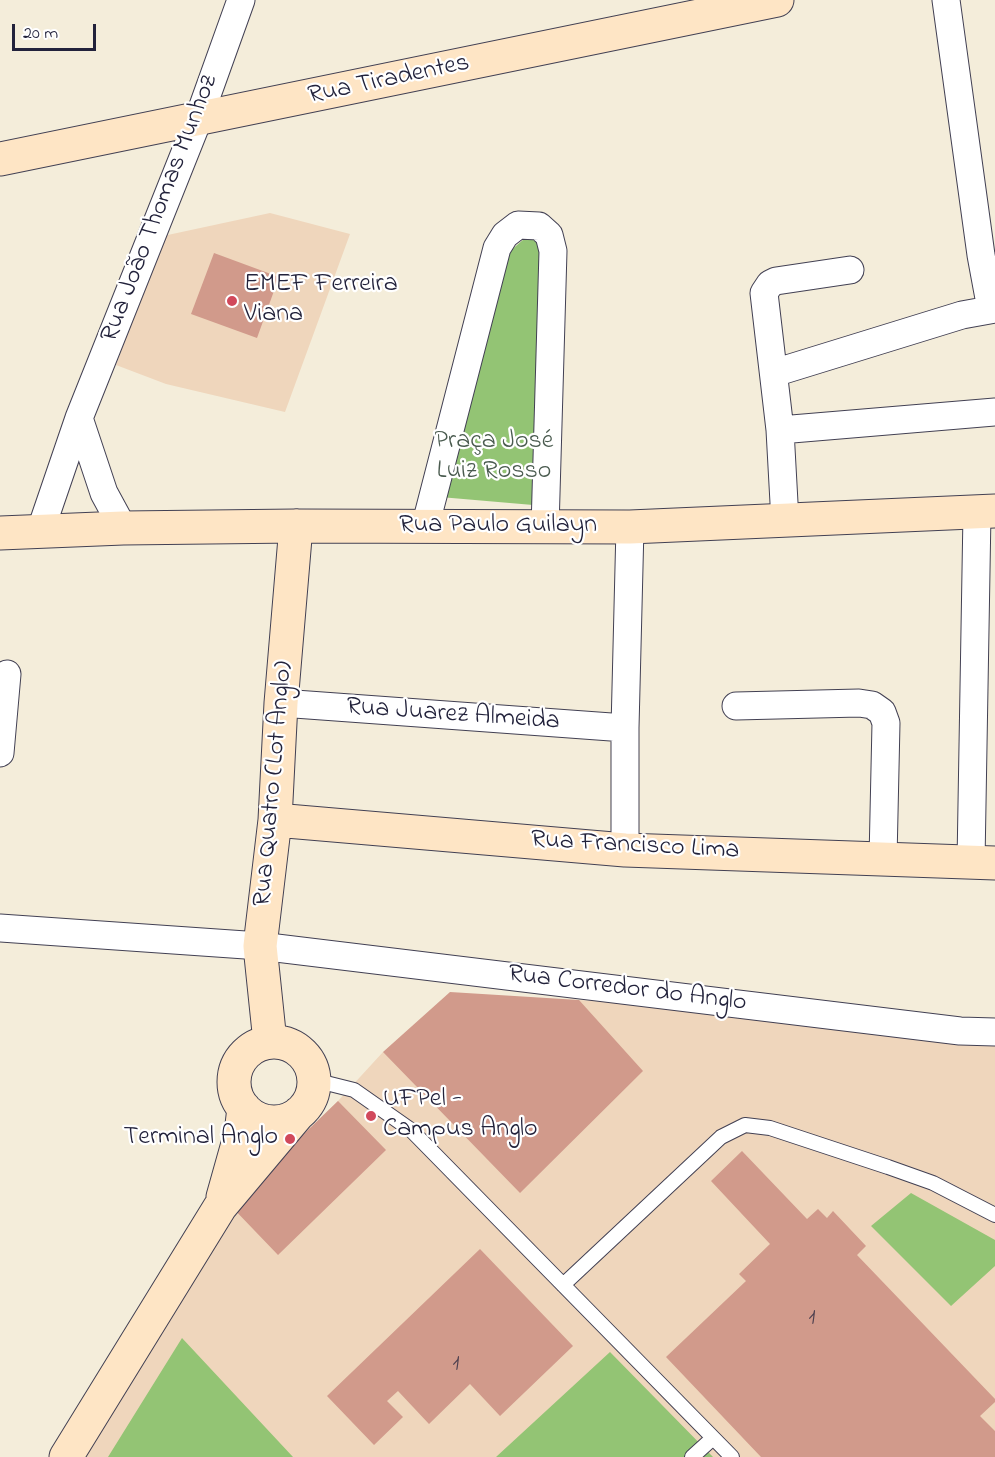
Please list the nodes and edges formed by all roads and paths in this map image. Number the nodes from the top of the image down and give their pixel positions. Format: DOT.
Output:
graph roads {
  1 [pos="241,0"];
  2 [pos="777,0"];
  3 [pos="946,0"];
  4 [pos="198,120"];
  5 [pos="0,159"];
  6 [pos="988,250"];
  7 [pos="850,270"];
  8 [pos="993,309"];
  9 [pos="774,373"];
  10 [pos="995,412"];
  11 [pos="79,418"];
  12 [pos="780,430"];
  13 [pos="986,512"];
  14 [pos="784,521"];
  15 [pos="296,526"];
  16 [pos="424,526"];
  17 [pos="630,527"];
  18 [pos="123,528"];
  19 [pos="545,528"];
  20 [pos="40,532"];
  21 [pos="0,533"];
  22 [pos="7,674"];
  23 [pos="281,703"];
  24 [pos="736,706"];
  25 [pos="625,728"];
  26 [pos="0,753"];
  27 [pos="275,820"];
  28 [pos="625,850"];
  29 [pos="883,858"];
  30 [pos="983,862"];
  31 [pos="0,928"];
  32 [pos="260,946"];
  33 [pos="995,1032"];
  34 [pos="270,1042"];
  35 [pos="314,1080"];
  36 [pos="244,1108"];
  37 [pos="298,1113"];
  38 [pos="220,1207"];
  39 [pos="995,1215"];
  40 [pos="563,1285"];
  41 [pos="713,1438"];
  42 [pos="66,1457"];
  43 [pos="692,1457"];
  44 [pos="732,1457"];
  1 -- 4 [label="street, Rua João Thomas Munhoz"];
  2 -- 4 [label="street, Rua Tiradentes"];
  3 -- 6 [label="street"];
  4 -- 5 [label="street, Rua Tiradentes"];
  4 -- 11 [label="street, Rua João Thomas Munhoz"];
  6 -- 8 [label="street"];
  7 -- 9 [label="street"];
  8 -- 9 [label="street"];
  9 -- 12 [label="street"];
  10 -- 12 [label="street"];
  11 -- 18 [label="street"];
  11 -- 20 [label="street, Rua João Thomas Munhoz"];
  12 -- 14 [label="street"];
  13 -- 14 [label="street, Rua Paulo Guilayn"];
  13 -- 30 [label="street"];
  14 -- 17 [label="street, Rua Paulo Guilayn"];
  15 -- 16 [label="street, Rua Paulo Guilayn"];
  15 -- 18 [label="street, Rua Paulo Guilayn"];
  15 -- 23 [label="street, Rua Quatro (Lot Anglo)"];
  16 -- 19 [label="street, Rua Paulo Guilayn"];
  16 -- 19 [label="street"];
  17 -- 19 [label="street, Rua Paulo Guilayn"];
  17 -- 25 [label="street"];
  18 -- 20 [label="street, Rua Paulo Guilayn"];
  20 -- 21 [label="street, Rua Paulo Guilayn"];
  22 -- 26 [label="street"];
  23 -- 25 [label="street, Rua Juarez Almeida"];
  23 -- 27 [label="street, Rua Quatro (Lot Anglo)"];
  24 -- 29 [label="street"];
  25 -- 28 [label="street"];
  27 -- 28 [label="street, Rua Francisco Lima"];
  27 -- 32 [label="street, Rua Quatro (Lot Anglo)"];
  28 -- 29 [label="street, Rua Francisco Lima"];
  29 -- 30 [label="street, Rua Francisco Lima"];
  31 -- 32 [label="street, Rua Corredor do Anglo"];
  32 -- 33 [label="street, Rua Corredor do Anglo"];
  32 -- 34 [label="street, Rua Quatro (Lot Anglo)"];
  34 -- 35 [label="street"];
  34 -- 36 [label="street"];
  35 -- 37 [label="street"];
  35 -- 40 [label="lane"];
  36 -- 37 [label="street"];
  36 -- 38 [label="street"];
  37 -- 38 [label="street"];
  38 -- 42 [label="street"];
  39 -- 40 [label="lane"];
  40 -- 41 [label="lane"];
  41 -- 43 [label="lane"];
  41 -- 44 [label="lane"];
}
